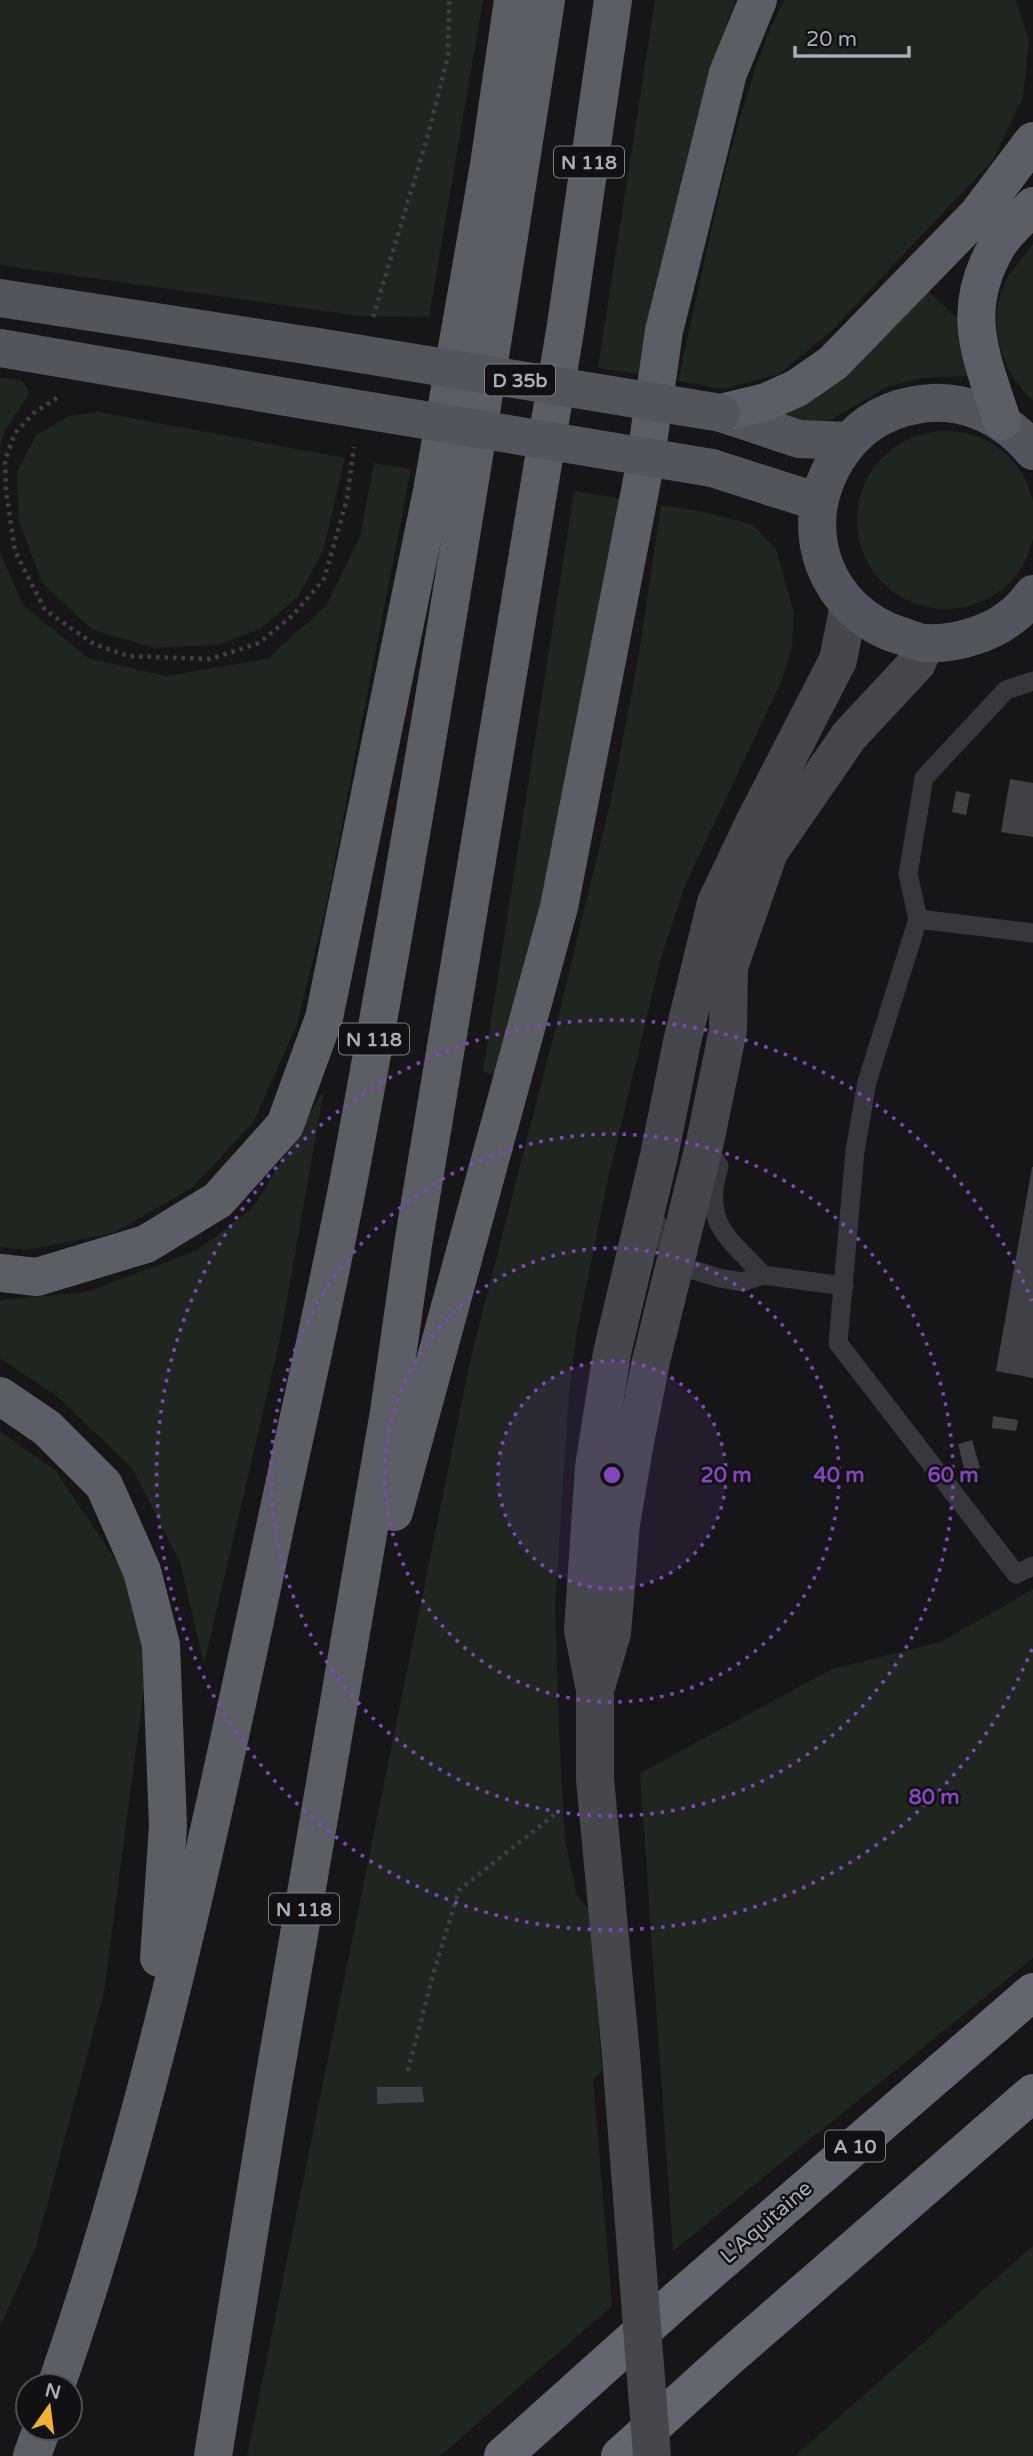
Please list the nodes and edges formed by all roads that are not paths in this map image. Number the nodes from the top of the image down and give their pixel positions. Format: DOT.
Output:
graph roads {
  1 [pos="513,0"];
  2 [pos="546,0"];
  3 [pos="613,0"];
  4 [pos="758,0"];
  5 [pos="1033,141"];
  6 [pos="1033,206"];
  7 [pos="0,298"];
  8 [pos="0,348"];
  9 [pos="721,412"];
  10 [pos="1002,421"];
  11 [pos="847,441"];
  12 [pos="1033,451"];
  13 [pos="819,499"];
  14 [pos="1033,594"];
  15 [pos="849,606"];
  16 [pos="925,643"];
  17 [pos="1033,681"];
  18 [pos="918,919"];
  19 [pos="1033,933"];
  20 [pos="705,1142"];
  21 [pos="648,1201"];
  22 [pos="674,1264"];
  23 [pos="0,1273"];
  24 [pos="763,1275"];
  25 [pos="844,1286"];
  26 [pos="0,1396"];
  27 [pos="1033,1566"];
  28 [pos="595,1690"];
  29 [pos="335,1727"];
  30 [pos="1033,1992"];
  31 [pos="152,2068"];
  32 [pos="1033,2093"];
  33 [pos="61,2372"];
  34 [pos="213,2456"];
  35 [pos="503,2456"];
  36 [pos="620,2456"];
  37 [pos="652,2456"];
  1 -- 23 [label="highway"];
  2 -- 31 [label="highway, N 118"];
  3 -- 29 [label="highway, N 118"];
  4 -- 29 [label="highway"];
  5 -- 9 [label="highway"];
  6 -- 10 [label="highway"];
  7 -- 9 [label="main road, D 35b, bridge"];
  8 -- 13 [label="main road, bridge"];
  9 -- 11 [label="main road, D 35b"];
  10 -- 11 [label="main road"];
  10 -- 12 [label="main road"];
  11 -- 13 [label="main road"];
  13 -- 15 [label="main road"];
  14 -- 16 [label="main road"];
  15 -- 16 [label="main road"];
  15 -- 21 [label="main road"];
  16 -- 20 [label="main road"];
  17 -- 18 [label="lane"];
  18 -- 19 [label="lane"];
  18 -- 25 [label="lane"];
  20 -- 22 [label="main road"];
  20 -- 24 [label="lane"];
  21 -- 22 [label="lane"];
  21 -- 28 [label="main road"];
  22 -- 24 [label="lane"];
  22 -- 28 [label="main road"];
  24 -- 25 [label="lane"];
  25 -- 27 [label="lane"];
  26 -- 31 [label="highway"];
  28 -- 37 [label="main road, bridge"];
  29 -- 34 [label="highway, N 118"];
  30 -- 35 [label="highway, L'Aquitaine / A 10"];
  31 -- 33 [label="highway, N 118"];
  32 -- 36 [label="highway"];
}
